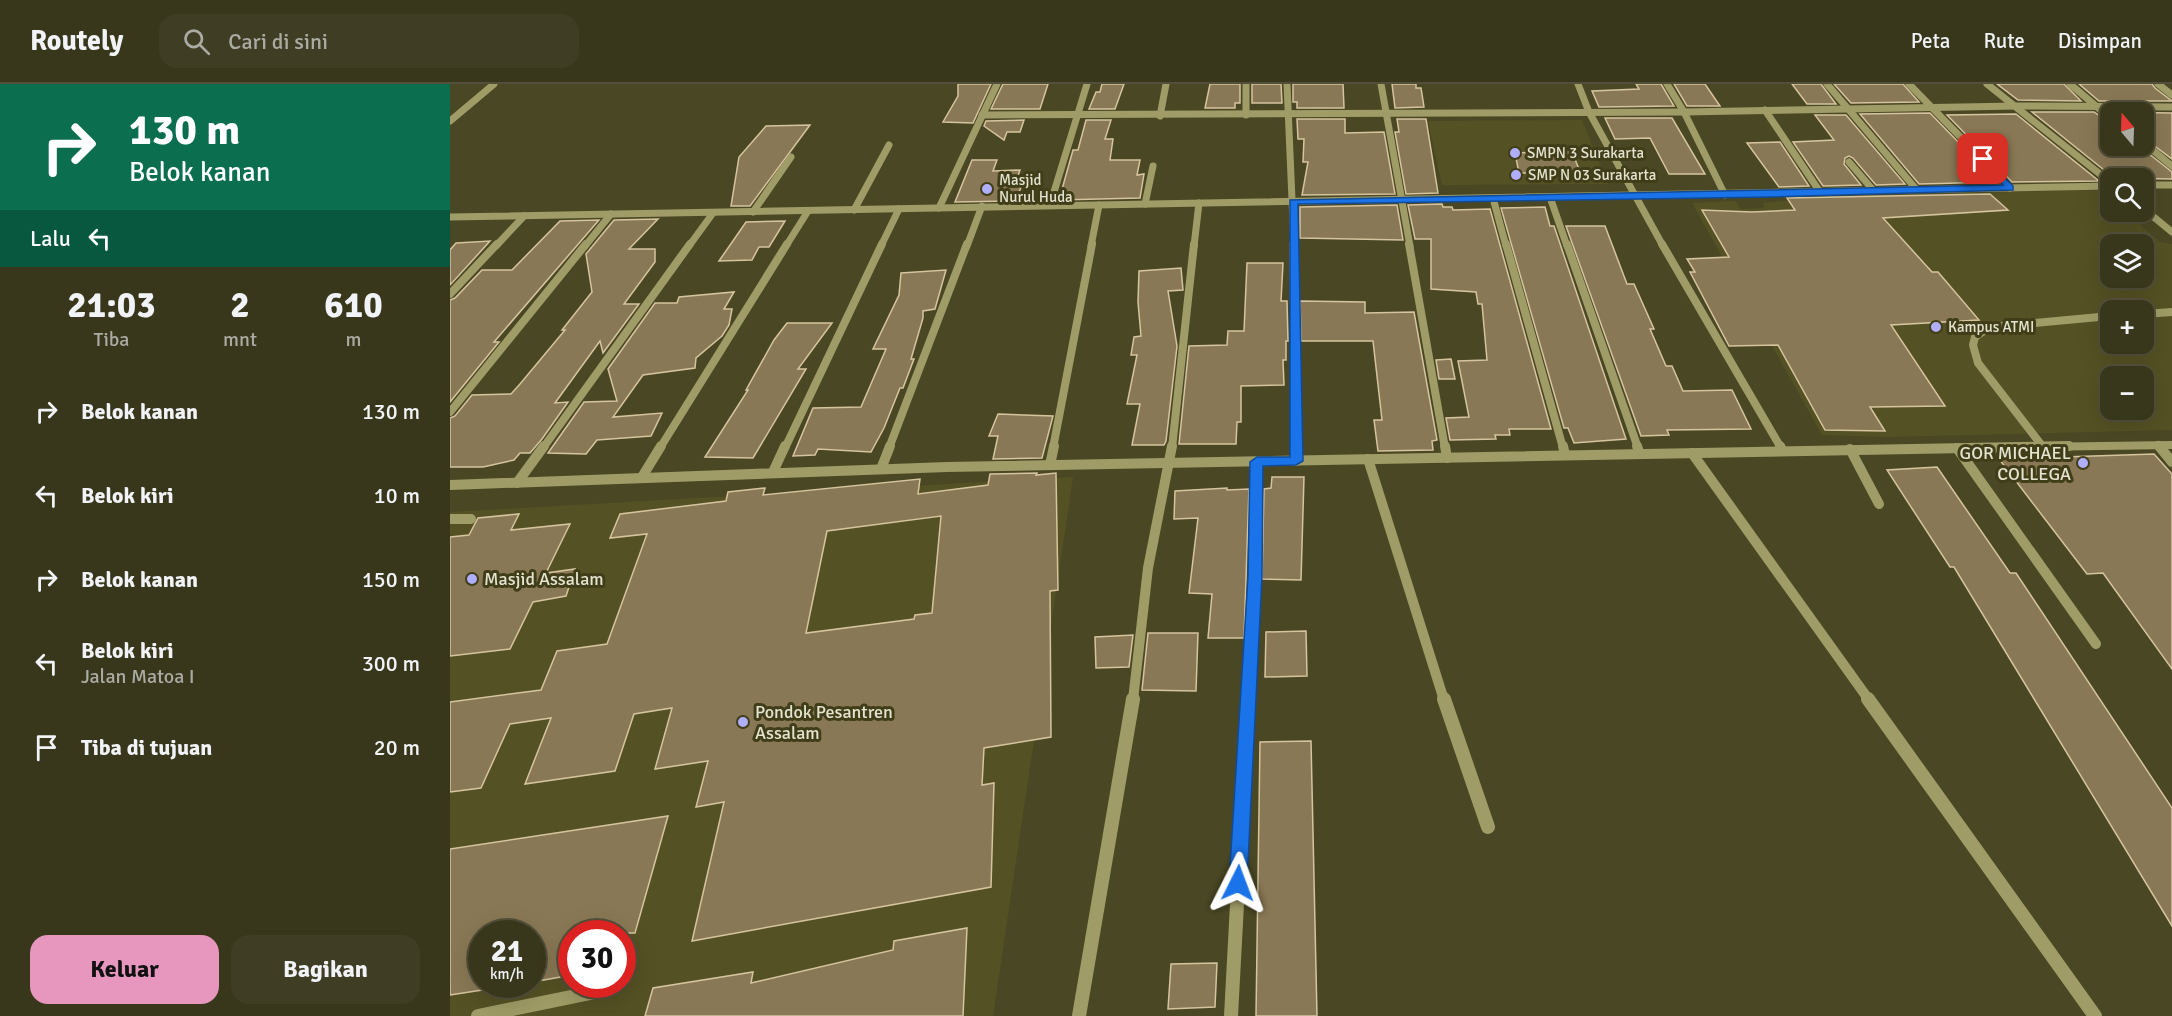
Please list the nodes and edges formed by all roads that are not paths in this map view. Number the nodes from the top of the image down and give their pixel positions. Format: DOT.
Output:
graph roads {
  1 [pos="494,84"];
  2 [pos="997,84"];
  3 [pos="1087,84"];
  4 [pos="1166,84"];
  5 [pos="1246,84"];
  6 [pos="1287,84"];
  7 [pos="1381,84"];
  8 [pos="1578,84"];
  9 [pos="1667,84"];
  10 [pos="1827,84"];
  11 [pos="1909,84"];
  12 [pos="1987,84"];
  13 [pos="2070,84"];
  14 [pos="2158,84"];
  15 [pos="2172,95"];
  16 [pos="2017,106"];
  17 [pos="2096,107"];
  18 [pos="2172,107"];
  19 [pos="1848,108"];
  20 [pos="1932,108"];
  21 [pos="1765,110"];
  22 [pos="2100,110"];
  23 [pos="1589,112"];
  24 [pos="1684,112"];
  25 [pos="1386,114"];
  26 [pos="982,115"];
  27 [pos="1246,115"];
  28 [pos="1290,115"];
  29 [pos="1077,116"];
  30 [pos="1160,116"];
  31 [pos="450,121"];
  32 [pos="889,145"];
  33 [pos="2154,151"];
  34 [pos="791,157"];
  35 [pos="1849,162"];
  36 [pos="1153,166"];
  37 [pos="2172,166"];
  38 [pos="2100,176"];
  39 [pos="2100,184"];
  40 [pos="2172,185"];
  41 [pos="2154,186"];
  42 [pos="2010,188"];
  43 [pos="1916,189"];
  44 [pos="1873,190"];
  45 [pos="1820,192"];
  46 [pos="1725,195"];
  47 [pos="1634,196"];
  48 [pos="1550,197"];
  49 [pos="1493,198"];
  50 [pos="1401,200"];
  51 [pos="1293,202"];
  52 [pos="1199,203"];
  53 [pos="1145,204"];
  54 [pos="1099,205"];
  55 [pos="982,206"];
  56 [pos="1050,206"];
  57 [pos="899,208"];
  58 [pos="939,208"];
  59 [pos="808,210"];
  60 [pos="854,210"];
  61 [pos="753,212"];
  62 [pos="712,213"];
  63 [pos="612,214"];
  64 [pos="524,216"];
  65 [pos="450,217"];
  66 [pos="2154,217"];
  67 [pos="2172,232"];
  68 [pos="450,294"];
  69 [pos="2172,312"];
  70 [pos="2154,313"];
  71 [pos="2100,317"];
  72 [pos="450,412"];
  73 [pos="2158,445"];
  74 [pos="2172,445"];
  75 [pos="2043,447"];
  76 [pos="1957,448"];
  77 [pos="1850,449"];
  78 [pos="1782,450"];
  79 [pos="1639,452"];
  80 [pos="1692,453"];
  81 [pos="1565,454"];
  82 [pos="1447,458"];
  83 [pos="1368,459"];
  84 [pos="1296,461"];
  85 [pos="1257,462"];
  86 [pos="2172,462"];
  87 [pos="1170,463"];
  88 [pos="1050,465"];
  89 [pos="881,470"];
  90 [pos="773,472"];
  91 [pos="642,477"];
  92 [pos="517,483"];
  93 [pos="450,485"];
  94 [pos="1879,504"];
  95 [pos="450,519"];
  96 [pos="471,519"];
  97 [pos="2096,644"];
  98 [pos="1488,827"];
  99 [pos="563,998"];
  100 [pos="478,1016"];
  101 [pos="1078,1016"];
  102 [pos="1231,1016"];
  103 [pos="2095,1016"];
  1 -- 31 [label="street"];
  2 -- 26 [label="street"];
  3 -- 29 [label="street"];
  4 -- 30 [label="street"];
  5 -- 27 [label="street"];
  6 -- 28 [label="street"];
  7 -- 25 [label="street"];
  8 -- 23 [label="street"];
  9 -- 24 [label="street"];
  10 -- 19 [label="street"];
  11 -- 20 [label="street"];
  12 -- 16 [label="street"];
  13 -- 17 [label="street"];
  14 -- 15 [label="street"];
  16 -- 17 [label="street"];
  16 -- 20 [label="street"];
  16 -- 38 [label="street"];
  17 -- 18 [label="street"];
  17 -- 22 [label="street"];
  19 -- 20 [label="street"];
  19 -- 21 [label="street"];
  19 -- 43 [label="street"];
  20 -- 42 [label="street"];
  21 -- 24 [label="street"];
  21 -- 45 [label="street"];
  23 -- 24 [label="street"];
  23 -- 25 [label="street"];
  23 -- 47 [label="street"];
  24 -- 46 [label="street"];
  25 -- 28 [label="street"];
  25 -- 50 [label="street"];
  26 -- 29 [label="street"];
  26 -- 58 [label="street"];
  27 -- 28 [label="street"];
  27 -- 30 [label="street"];
  28 -- 51 [label="street"];
  29 -- 30 [label="street"];
  29 -- 56 [label="street"];
  32 -- 60 [label="street"];
  33 -- 37 [label="street"];
  34 -- 61 [label="street"];
  35 -- 44 [label="street"];
  36 -- 53 [label="street"];
  39 -- 42 [label="street"];
  40 -- 41 [label="street"];
  42 -- 43 [label="street"];
  43 -- 44 [label="street"];
  44 -- 45 [label="street"];
  45 -- 46 [label="street"];
  46 -- 47 [label="street"];
  47 -- 48 [label="street"];
  47 -- 78 [label="street"];
  48 -- 49 [label="street"];
  48 -- 79 [label="street"];
  49 -- 50 [label="street"];
  49 -- 81 [label="street"];
  50 -- 51 [label="street"];
  50 -- 82 [label="street"];
  51 -- 52 [label="street"];
  51 -- 84 [label="street"];
  52 -- 53 [label="street"];
  52 -- 87 [label="street"];
  53 -- 54 [label="street"];
  54 -- 56 [label="street"];
  54 -- 88 [label="street"];
  55 -- 56 [label="street"];
  55 -- 58 [label="street"];
  55 -- 89 [label="street"];
  57 -- 58 [label="street"];
  57 -- 60 [label="street"];
  57 -- 90 [label="street"];
  59 -- 60 [label="street"];
  59 -- 61 [label="street"];
  59 -- 91 [label="street"];
  61 -- 62 [label="street"];
  62 -- 63 [label="street"];
  62 -- 92 [label="street"];
  63 -- 64 [label="street"];
  63 -- 72 [label="street"];
  64 -- 65 [label="street"];
  64 -- 68 [label="street"];
  66 -- 67 [label="street"];
  69 -- 70 [label="street"];
  71 -- 75 [label="street"];
  73 -- 74 [label="street"];
  73 -- 75 [label="street"];
  73 -- 86 [label="street"];
  75 -- 76 [label="street"];
  76 -- 77 [label="street"];
  76 -- 97 [label="street"];
  77 -- 78 [label="street"];
  77 -- 94 [label="street"];
  78 -- 80 [label="street"];
  79 -- 80 [label="street"];
  79 -- 81 [label="street"];
  80 -- 103 [label="street"];
  81 -- 82 [label="street"];
  82 -- 83 [label="street"];
  83 -- 84 [label="street"];
  83 -- 98 [label="street"];
  84 -- 85 [label="street"];
  85 -- 87 [label="street"];
  85 -- 102 [label="street"];
  87 -- 88 [label="street"];
  87 -- 101 [label="street"];
  88 -- 89 [label="street"];
  89 -- 90 [label="street"];
  90 -- 91 [label="street"];
  91 -- 92 [label="street"];
  92 -- 93 [label="street"];
  95 -- 96 [label="street"];
  99 -- 100 [label="street"];
}
